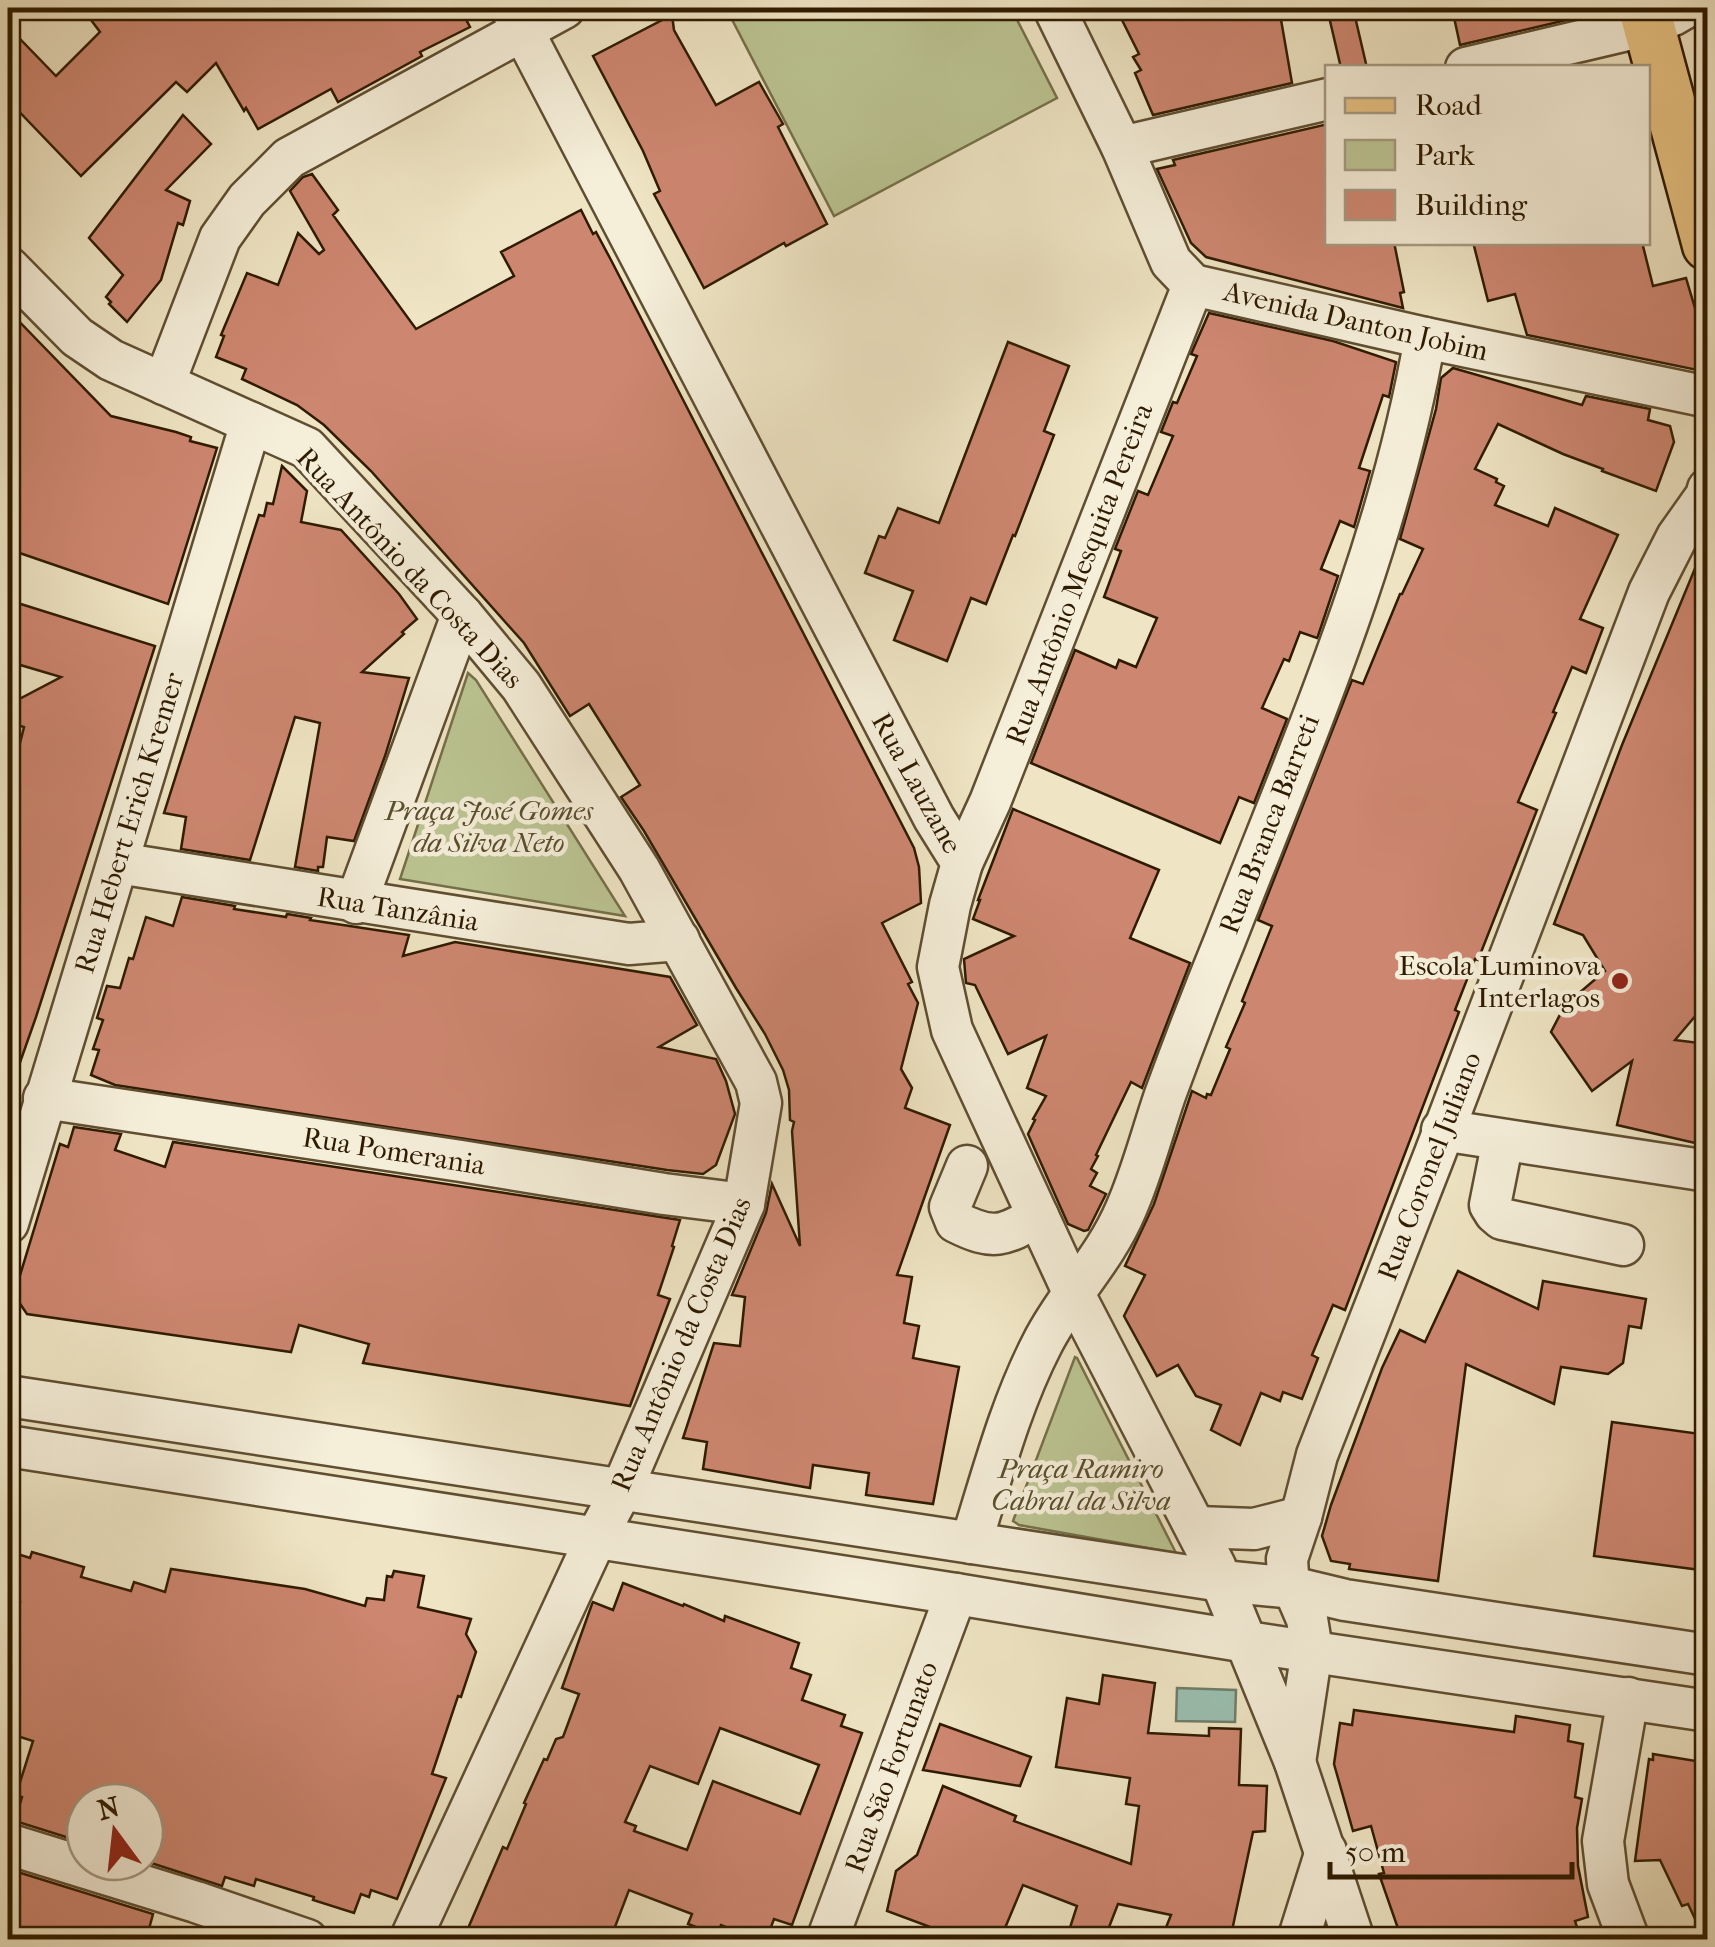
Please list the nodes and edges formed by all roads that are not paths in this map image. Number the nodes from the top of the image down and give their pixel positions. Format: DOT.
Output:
graph roads {
  1 [pos="564,8"];
  2 [pos="1054,8"];
  3 [pos="1664,13"];
  4 [pos="516,19"];
  5 [pos="1477,65"];
  6 [pos="1325,100"];
  7 [pos="1708,136"];
  8 [pos="1122,147"];
  9 [pos="1707,240"];
  10 [pos="8,267"];
  11 [pos="1194,285"];
  12 [pos="1425,338"];
  13 [pos="164,384"];
  14 [pos="1694,393"];
  15 [pos="251,422"];
  16 [pos="1708,426"];
  17 [pos="1707,494"];
  18 [pos="462,616"];
  19 [pos="962,863"];
  20 [pos="118,864"];
  21 [pos="356,903"];
  22 [pos="679,940"];
  23 [pos="44,1098"];
  24 [pos="1442,1130"];
  25 [pos="1503,1140"];
  26 [pos="967,1166"];
  27 [pos="1708,1171"];
  28 [pos="744,1204"];
  29 [pos="1038,1216"];
  30 [pos="8,1223"];
  31 [pos="1623,1244"];
  32 [pos="1074,1294"];
  33 [pos="8,1396"];
  34 [pos="8,1446"];
  35 [pos="622,1490"];
  36 [pos="1301,1517"];
  37 [pos="1197,1527"];
  38 [pos="596,1538"];
  39 [pos="971,1543"];
  40 [pos="1222,1581"];
  41 [pos="1296,1588"];
  42 [pos="956,1594"];
  43 [pos="1247,1642"];
  44 [pos="1312,1650"];
  45 [pos="1708,1654"];
  46 [pos="1628,1698"];
  47 [pos="1708,1711"];
  48 [pos="1295,1762"];
  49 [pos="8,1844"];
  50 [pos="1326,1851"];
  51 [pos="307,1940"];
  52 [pos="410,1940"];
  53 [pos="826,1940"];
  54 [pos="1298,1940"];
  55 [pos="1354,1940"];
  56 [pos="1630,1940"];
  1 -- 4 [label="street"];
  2 -- 8 [label="street, Avenida Danton Jobim"];
  3 -- 5 [label="street"];
  3 -- 7 [label="main road"];
  3 -- 9 [label="main road"];
  4 -- 13 [label="street"];
  4 -- 19 [label="street, Rua Lauzane"];
  6 -- 8 [label="street"];
  8 -- 11 [label="street, Avenida Danton Jobim"];
  10 -- 13 [label="street, Rua Antônio da Costa Dias"];
  11 -- 12 [label="street, Avenida Danton Jobim"];
  11 -- 19 [label="street, Rua Antônio Mesquita Pereira"];
  12 -- 14 [label="street, Avenida Danton Jobim"];
  12 -- 32 [label="street, Rua Branca Barreti"];
  13 -- 15 [label="street, Rua Antônio da Costa Dias"];
  14 -- 16 [label="street"];
  15 -- 18 [label="street, Rua Antônio da Costa Dias"];
  15 -- 20 [label="street, Rua Hebert Erich Kremer"];
  17 -- 24 [label="street, Rua Coronel Juliano"];
  18 -- 21 [label="street"];
  18 -- 22 [label="street, Rua Antônio da Costa Dias"];
  19 -- 29 [label="street, Rua Lauzane"];
  20 -- 21 [label="street, Rua Tanzânia"];
  20 -- 23 [label="street, Rua Hebert Erich Kremer"];
  21 -- 22 [label="street, Rua Tanzânia"];
  22 -- 28 [label="street, Rua Antônio da Costa Dias"];
  23 -- 28 [label="street, Rua Pomerania"];
  23 -- 30 [label="street, Rua Hebert Erich Kremer"];
  24 -- 25 [label="street"];
  24 -- 36 [label="street, Rua Coronel Juliano"];
  25 -- 27 [label="street"];
  25 -- 31 [label="street"];
  26 -- 29 [label="street"];
  28 -- 35 [label="street, Rua Antônio da Costa Dias"];
  29 -- 32 [label="street, Rua Lauzane"];
  32 -- 37 [label="street, Rua Lauzane"];
  32 -- 39 [label="street, Rua Branca Barreti"];
  33 -- 35 [label="street"];
  34 -- 38 [label="street"];
  35 -- 38 [label="street, Rua Antônio da Costa Dias"];
  35 -- 39 [label="street"];
  36 -- 37 [label="street"];
  36 -- 41 [label="street, Rua Coronel Juliano"];
  37 -- 40 [label="street, Rua Lauzane"];
  38 -- 42 [label="street"];
  38 -- 52 [label="street, Rua Antônio da Costa Dias"];
  39 -- 40 [label="street"];
  40 -- 41 [label="street"];
  40 -- 43 [label="street, Rua Lauzane"];
  41 -- 44 [label="street, Rua Coronel Juliano"];
  41 -- 45 [label="street"];
  42 -- 43 [label="street"];
  42 -- 53 [label="street, Rua São Fortunato"];
  43 -- 44 [label="street"];
  43 -- 48 [label="street, Rua Lauzane"];
  44 -- 46 [label="street"];
  44 -- 48 [label="street"];
  46 -- 47 [label="street"];
  46 -- 56 [label="street"];
  48 -- 50 [label="street, Rua Lauzane"];
  49 -- 51 [label="street"];
  50 -- 54 [label="street"];
  50 -- 55 [label="street, Rua Lauzane"];
}
